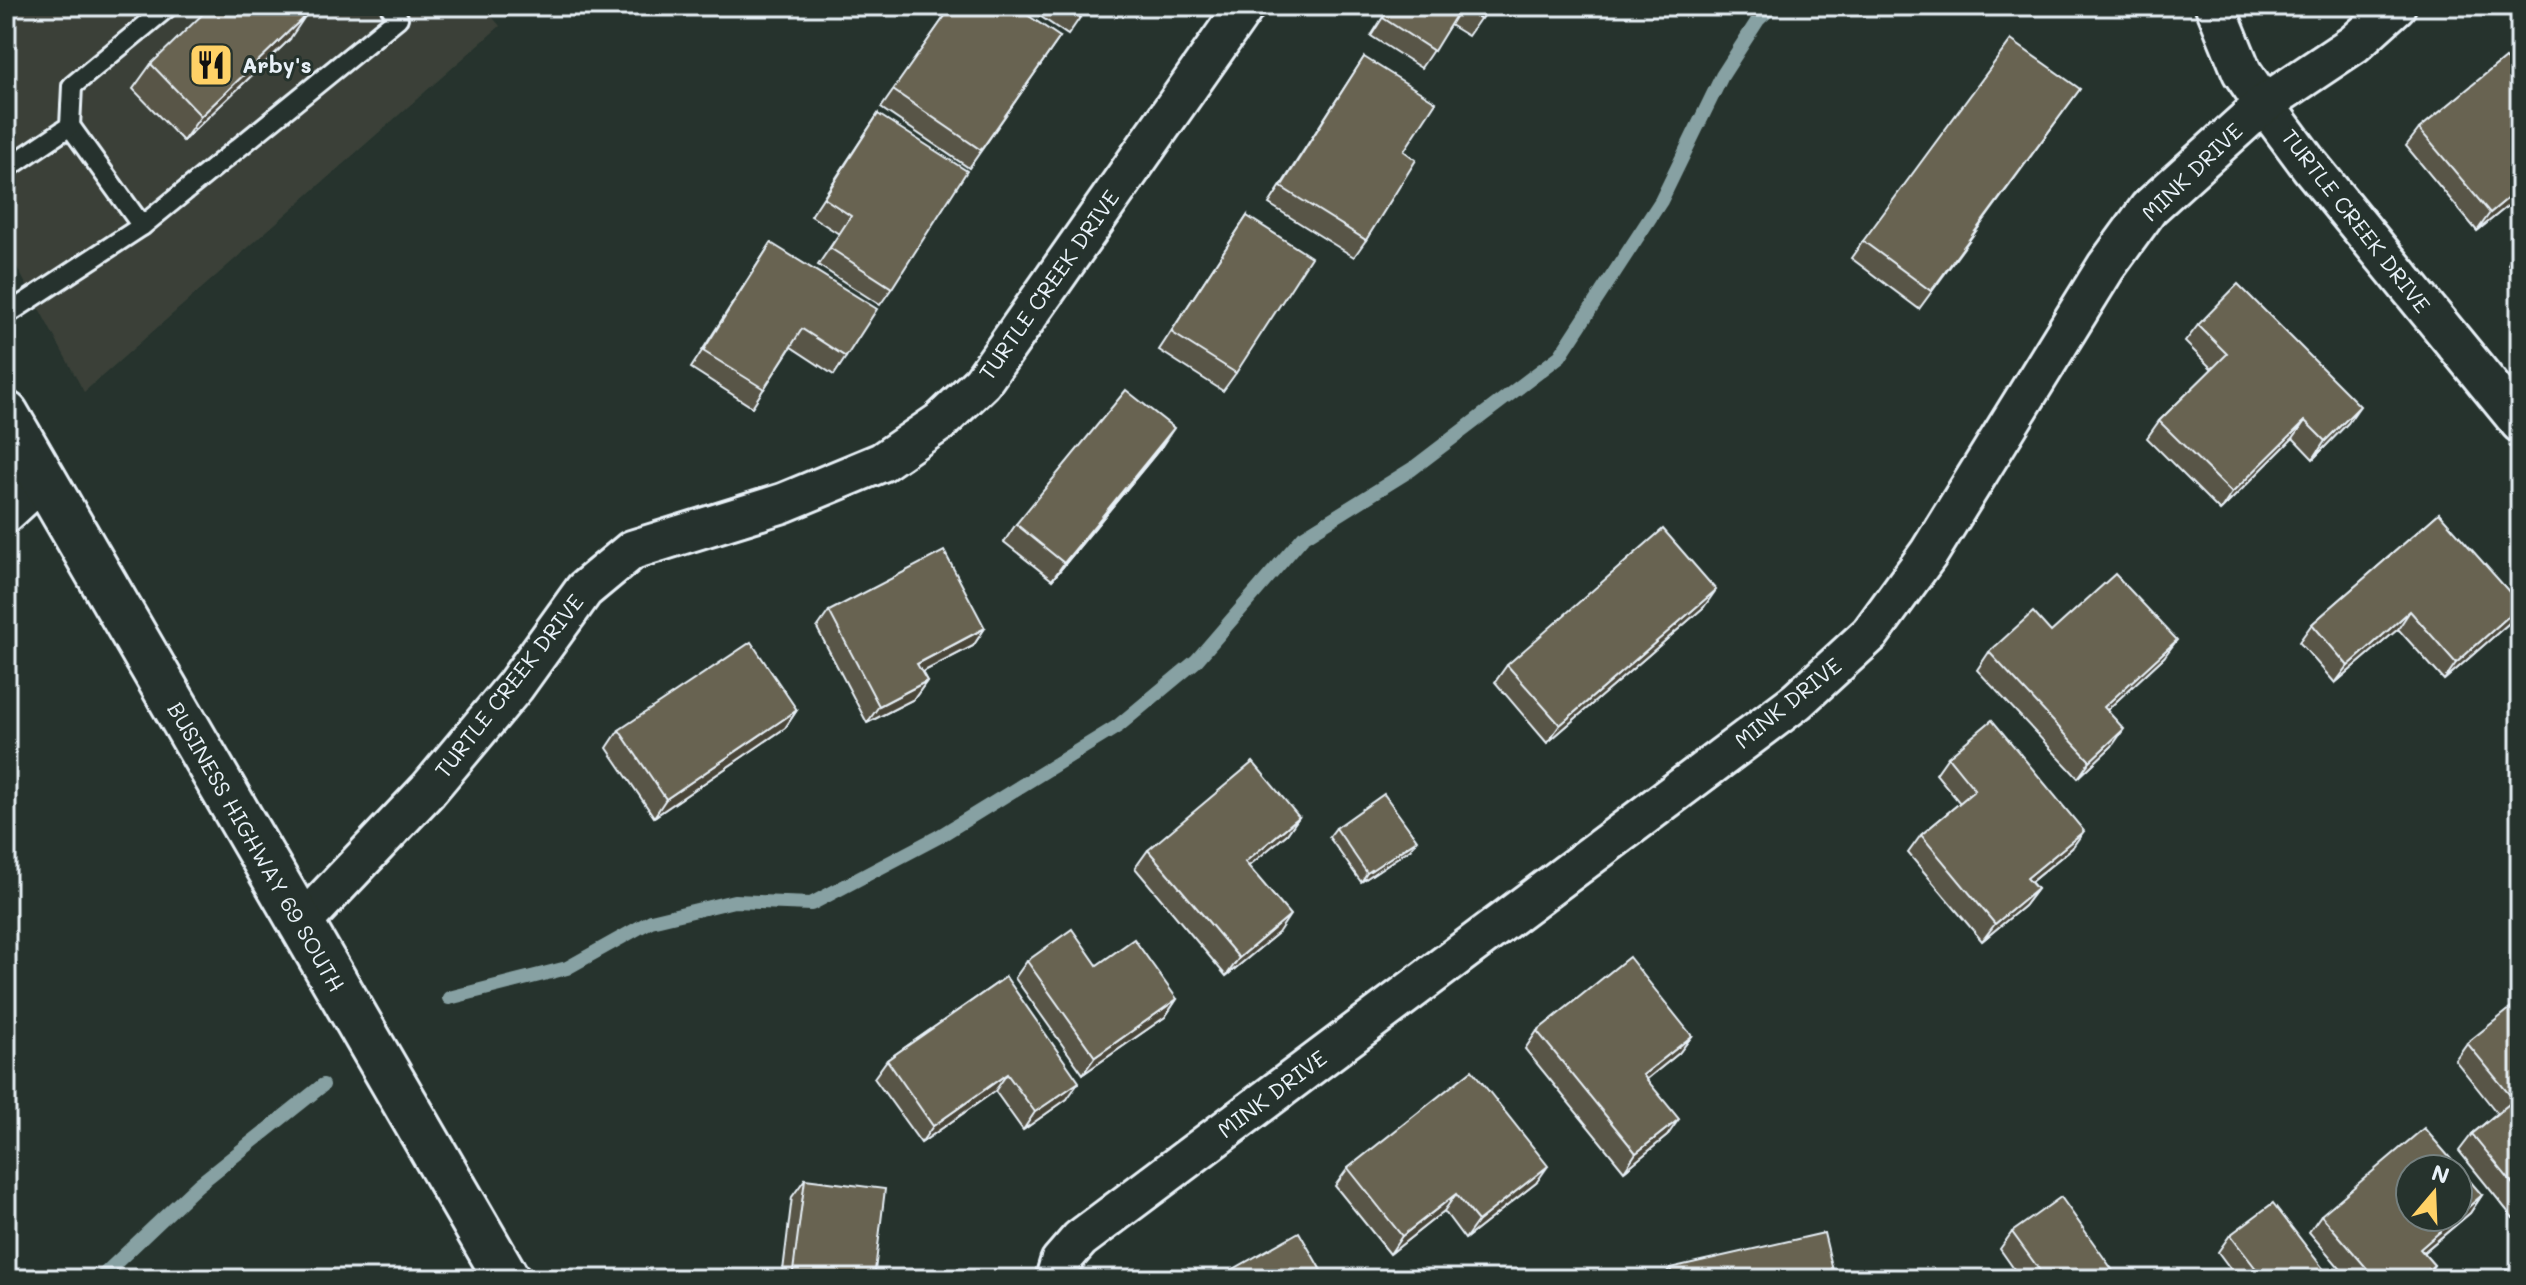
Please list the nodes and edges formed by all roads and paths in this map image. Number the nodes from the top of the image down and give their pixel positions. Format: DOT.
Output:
graph roads {
  1 [pos="169,6"];
  2 [pos="390,6"];
  3 [pos="1245,6"];
  4 [pos="2215,6"];
  5 [pos="2396,6"];
  6 [pos="2264,104"];
  7 [pos="70,126"];
  8 [pos="6,169"];
  9 [pos="142,226"];
  10 [pos="6,315"];
  11 [pos="6,414"];
  12 [pos="2520,423"];
  13 [pos="43,479"];
  14 [pos="6,513"];
  15 [pos="301,924"];
  16 [pos="507,1279"];
  17 [pos="1055,1279"];
  1 -- 7 [label="lane"];
  2 -- 9 [label="lane"];
  3 -- 15 [label="street, TURTLE CREEK DRIVE"];
  4 -- 6 [label="street, TURTLE CREEK DRIVE"];
  5 -- 6 [label="street, MINK DRIVE"];
  6 -- 12 [label="street, TURTLE CREEK DRIVE"];
  6 -- 17 [label="street, MINK DRIVE"];
  7 -- 8 [label="lane"];
  7 -- 9 [label="lane"];
  9 -- 10 [label="lane"];
  11 -- 13 [label="main road, BUSINESS HIGHWAY 69 SOUTH"];
  13 -- 14 [label="street"];
  13 -- 15 [label="main road, BUSINESS HIGHWAY 69 SOUTH"];
  15 -- 16 [label="main road, BUSINESS HIGHWAY 69 SOUTH"];
}
